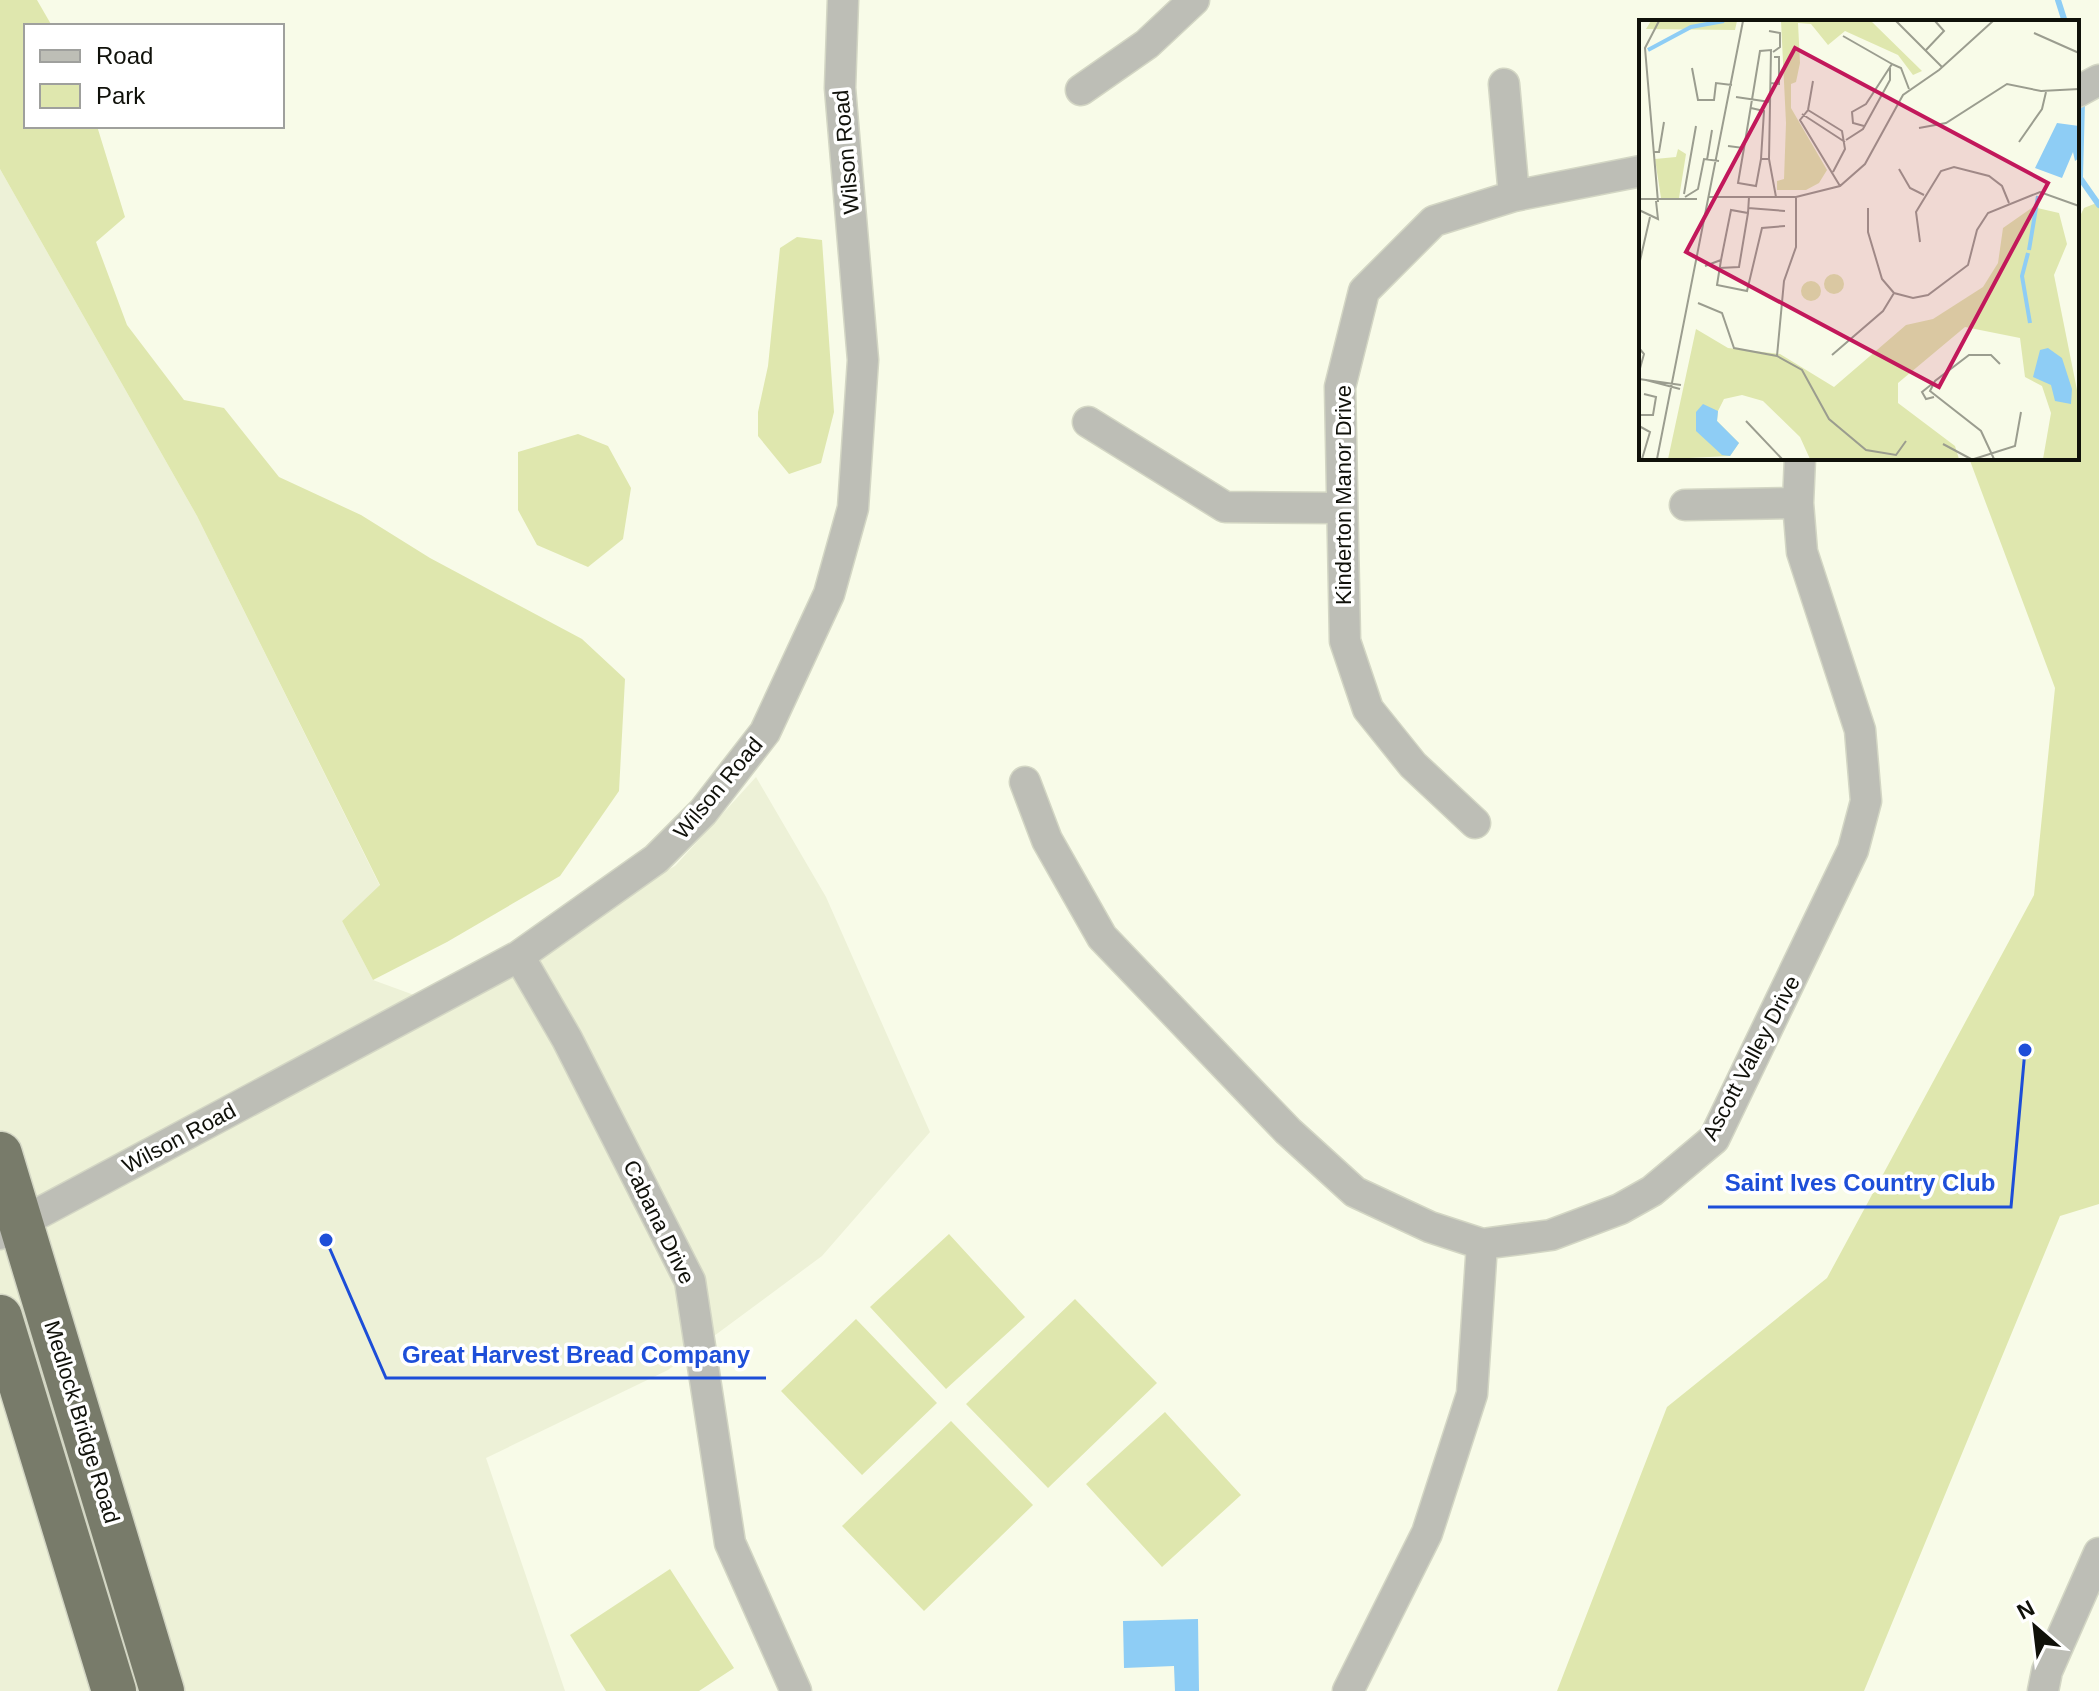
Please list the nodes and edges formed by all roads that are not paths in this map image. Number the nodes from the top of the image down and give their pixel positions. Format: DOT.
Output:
graph roads {
  1 [pos="843,0"];
  2 [pos="1194,0"];
  3 [pos="2099,80"];
  4 [pos="1504,84"];
  5 [pos="1081,90"];
  6 [pos="2079,91"];
  7 [pos="1639,171"];
  8 [pos="1514,196"];
  9 [pos="1088,422"];
  10 [pos="1800,460"];
  11 [pos="1798,503"];
  12 [pos="1685,505"];
  13 [pos="1340,508"];
  14 [pos="1025,782"];
  15 [pos="1475,823"];
  16 [pos="519,956"];
  17 [pos="0,1154"];
  18 [pos="11,1228"];
  19 [pos="1482,1244"];
  20 [pos="0,1317"];
  21 [pos="7,1356"];
  22 [pos="2099,1553"];
  23 [pos="114,1689"];
  24 [pos="162,1691"];
  25 [pos="796,1691"];
  26 [pos="1348,1691"];
  27 [pos="2043,1691"];
  1 -- 16 [label="street, Wilson Road"];
  2 -- 5 [label="street"];
  3 -- 6 [label="street"];
  4 -- 8 [label="street"];
  7 -- 8 [label="street, Kinderton Manor Drive"];
  8 -- 13 [label="street, Kinderton Manor Drive"];
  9 -- 13 [label="street"];
  10 -- 11 [label="street, Ascott Valley Drive"];
  11 -- 12 [label="street"];
  11 -- 19 [label="street, Ascott Valley Drive"];
  13 -- 15 [label="street, Kinderton Manor Drive"];
  14 -- 19 [label="street, Ascott Valley Drive"];
  16 -- 18 [label="street, Wilson Road"];
  16 -- 25 [label="street, Cabana Drive"];
  17 -- 18 [label="highway, Medlock Bridge Road"];
  18 -- 24 [label="highway, Medlock Bridge Road"];
  19 -- 26 [label="street"];
  20 -- 21 [label="highway"];
  21 -- 23 [label="highway"];
  22 -- 27 [label="street"];
}
